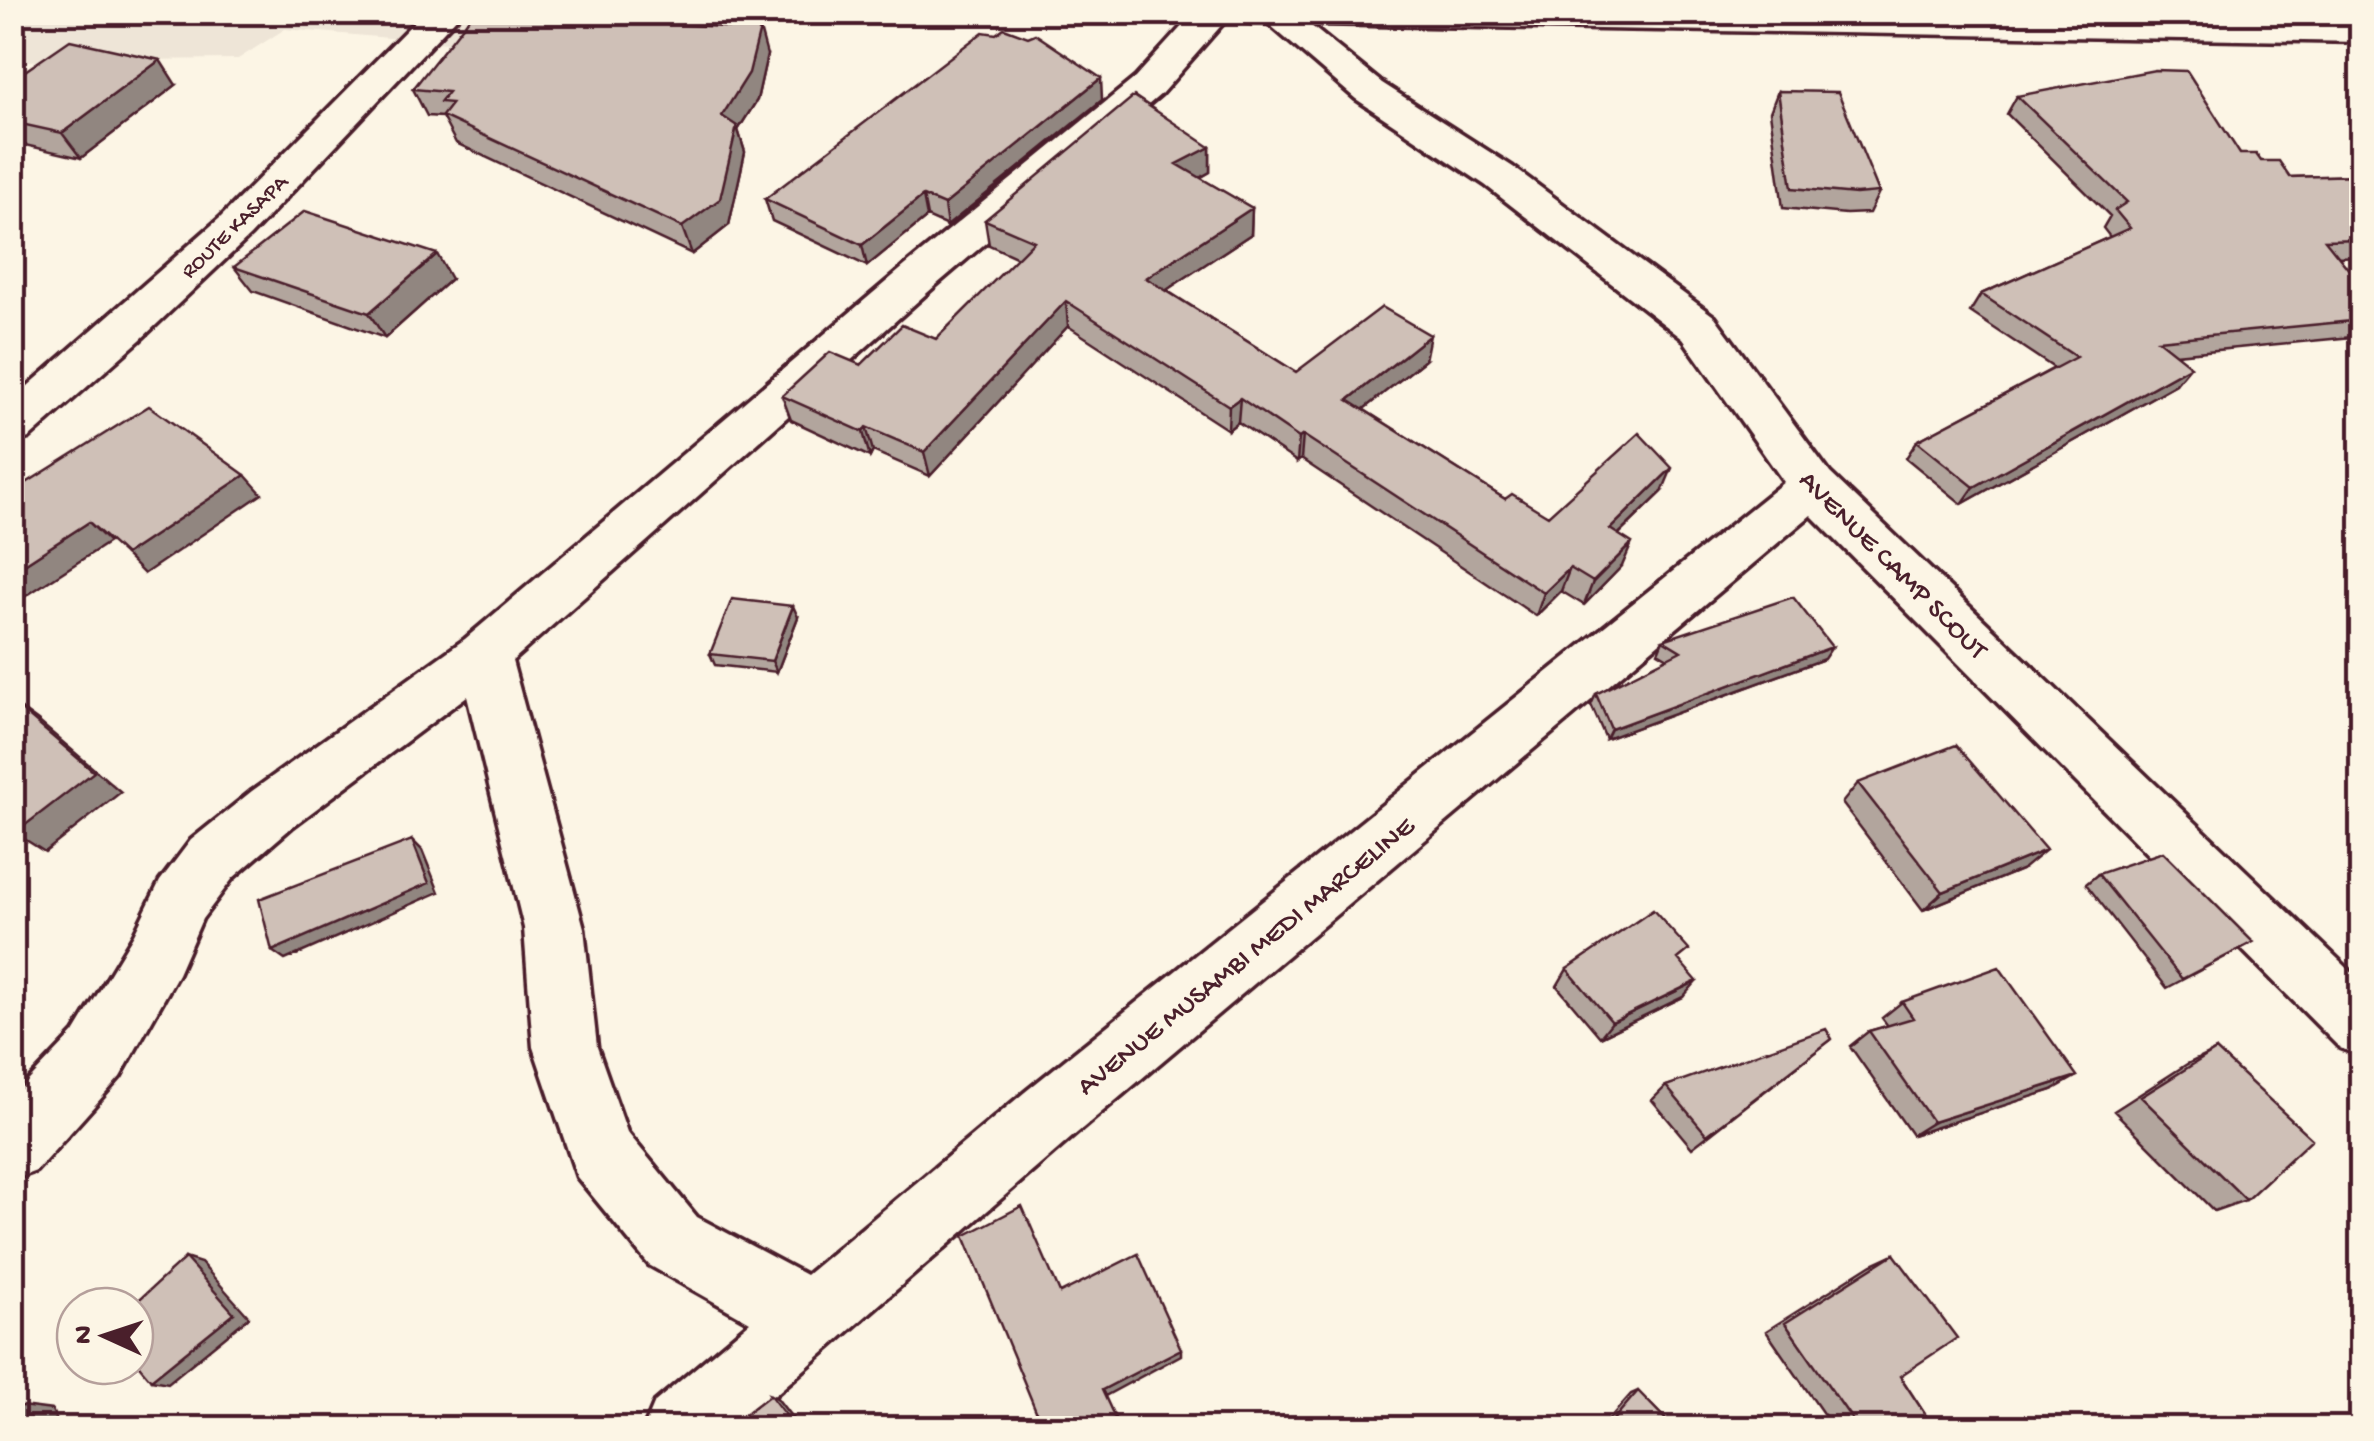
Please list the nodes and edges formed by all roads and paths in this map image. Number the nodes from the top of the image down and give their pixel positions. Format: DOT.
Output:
graph roads {
  1 [pos="444,12"];
  2 [pos="1216,12"];
  3 [pos="1252,12"];
  4 [pos="1273,13"];
  5 [pos="1905,20"];
  6 [pos="2362,31"];
  7 [pos="12,426"];
  8 [pos="1813,486"];
  9 [pos="484,654"];
  10 [pos="2362,1026"];
  11 [pos="12,1147"];
  12 [pos="813,1318"];
  13 [pos="681,1428"];
  1 -- 7 [label="street, ROUTE KASAPA"];
  2 -- 9 [label="street"];
  3 -- 4 [label="street"];
  4 -- 5 [label="street"];
  4 -- 8 [label="street, AVENUE CAMP SCOUT"];
  5 -- 6 [label="street"];
  8 -- 10 [label="street, AVENUE CAMP SCOUT"];
  8 -- 12 [label="street, AVENUE MUSAMBI MEDI MARCELINE"];
  9 -- 11 [label="street"];
  9 -- 12 [label="street"];
  12 -- 13 [label="street, AVENUE MUSAMBI MEDI MARCELINE"];
}
